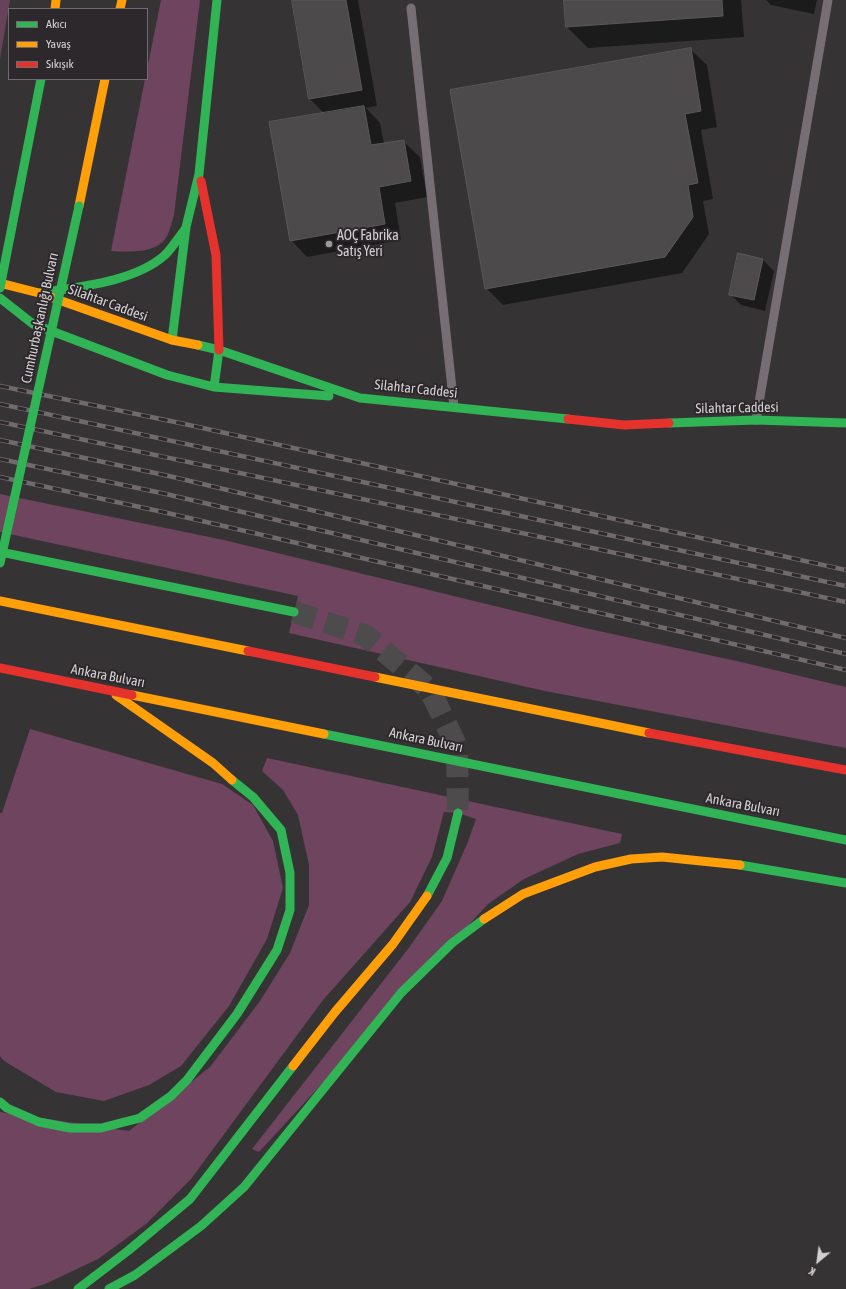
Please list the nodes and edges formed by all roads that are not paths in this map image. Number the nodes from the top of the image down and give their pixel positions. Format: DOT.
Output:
graph roads {
  1 [pos="217,0"];
  2 [pos="828,0"];
  3 [pos="411,8"];
  4 [pos="41,80"];
  5 [pos="105,80"];
  6 [pos="199,174"];
  7 [pos="186,227"];
  8 [pos="0,283"];
  9 [pos="0,288"];
  10 [pos="39,293"];
  11 [pos="0,298"];
  12 [pos="172,344"];
  13 [pos="219,350"];
  14 [pos="214,387"];
  15 [pos="360,398"];
  16 [pos="454,407"];
  17 [pos="756,420"];
  18 [pos="846,423"];
  19 [pos="0,552"];
  20 [pos="0,563"];
  21 [pos="0,601"];
  22 [pos="294,612"];
  23 [pos="0,668"];
  24 [pos="108,690"];
  25 [pos="846,770"];
  26 [pos="458,813"];
  27 [pos="846,840"];
  28 [pos="846,883"];
  29 [pos="0,1102"];
  30 [pos="78,1289"];
  31 [pos="109,1289"];
  1 -- 6 [label="main road"];
  2 -- 17 [label="lane"];
  3 -- 16 [label="lane"];
  4 -- 9 [label="main road, bridge"];
  5 -- 20 [label="main road, Cumhurbaşkanlığı Bulvarı, bridge"];
  6 -- 7 [label="main road"];
  6 -- 13 [label="main road"];
  7 -- 10 [label="main road"];
  7 -- 12 [label="main road"];
  8 -- 10 [label="main road, Silahtar Caddesi"];
  10 -- 12 [label="main road, Silahtar Caddesi"];
  11 -- 14 [label="main road"];
  12 -- 13 [label="main road, Silahtar Caddesi"];
  13 -- 14 [label="main road"];
  13 -- 15 [label="main road, Silahtar Caddesi"];
  14 -- 15 [label="main road"];
  15 -- 16 [label="main road, Silahtar Caddesi"];
  16 -- 17 [label="main road, Silahtar Caddesi"];
  17 -- 18 [label="main road, Silahtar Caddesi"];
  19 -- 22 [label="main road"];
  21 -- 25 [label="main road"];
  23 -- 24 [label="main road, Ankara Bulvarı"];
  24 -- 27 [label="main road, Ankara Bulvarı"];
  24 -- 29 [label="main road"];
  26 -- 30 [label="main road"];
  28 -- 31 [label="main road"];
}
